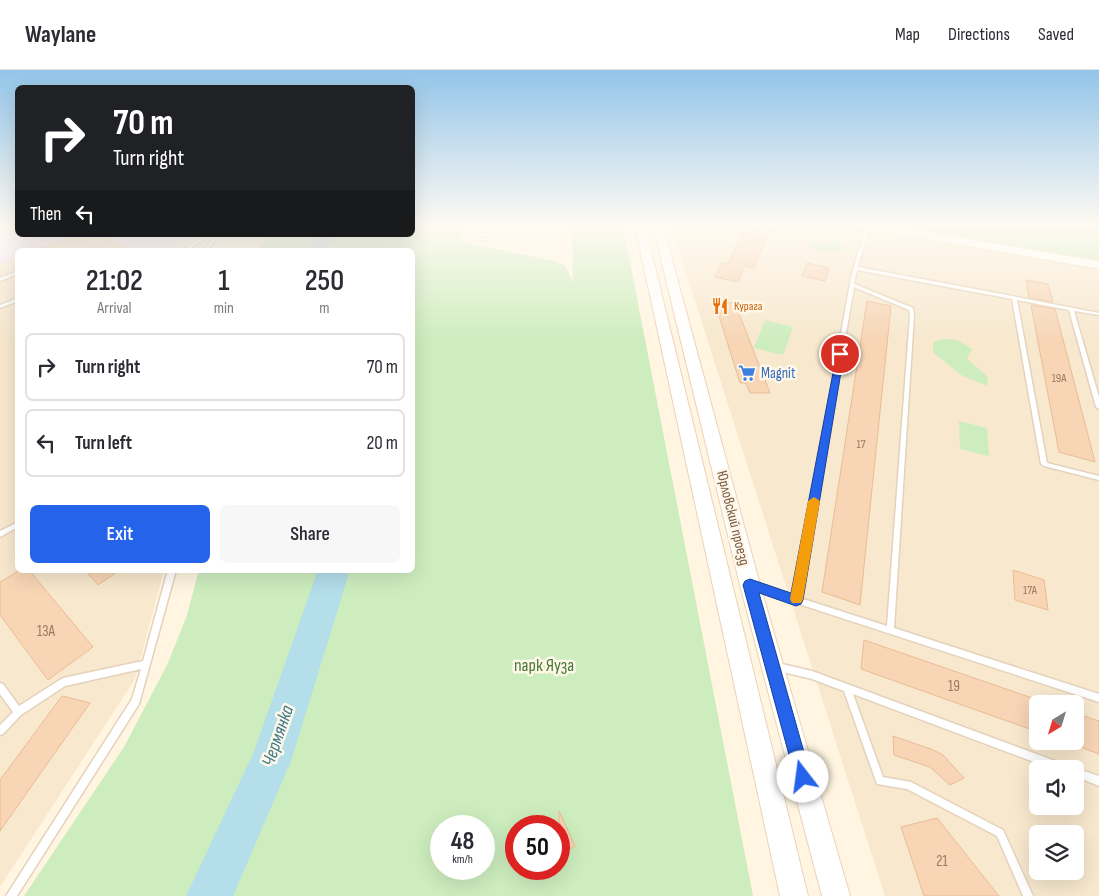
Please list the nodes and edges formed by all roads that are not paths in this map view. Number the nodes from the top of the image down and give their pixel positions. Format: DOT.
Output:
graph roads {
  1 [pos="649,265"];
  2 [pos="668,265"];
  3 [pos="857,265"];
  4 [pos="856,268"];
  5 [pos="15,273"];
  6 [pos="0,280"];
  7 [pos="852,285"];
  8 [pos="1014,297"];
  9 [pos="15,300"];
  10 [pos="0,307"];
  11 [pos="1071,308"];
  12 [pos="1099,314"];
  13 [pos="1099,407"];
  14 [pos="1099,478"];
  15 [pos="15,526"];
  16 [pos="0,534"];
  17 [pos="171,573"];
  18 [pos="750,585"];
  19 [pos="796,600"];
  20 [pos="890,630"];
  21 [pos="146,664"];
  22 [pos="772,665"];
  23 [pos="0,687"];
  24 [pos="847,688"];
  25 [pos="1099,698"];
  26 [pos="18,712"];
  27 [pos="0,731"];
  28 [pos="1042,760"];
  29 [pos="1084,775"];
  30 [pos="1099,781"];
  31 [pos="11,896"];
  32 [pos="794,896"];
  33 [pos="836,896"];
  34 [pos="1028,896"];
  1 -- 32 [label="main road, Юрловский проезд"];
  2 -- 18 [label="main road, Юрловский проезд"];
  3 -- 4 [label="lane"];
  4 -- 7 [label="lane"];
  4 -- 8 [label="lane"];
  5 -- 6 [label="lane"];
  7 -- 19 [label="lane"];
  7 -- 20 [label="lane"];
  8 -- 11 [label="lane"];
  8 -- 14 [label="lane"];
  9 -- 10 [label="lane"];
  11 -- 12 [label="lane"];
  11 -- 13 [label="lane"];
  15 -- 16 [label="lane"];
  17 -- 21 [label="lane"];
  18 -- 19 [label="lane"];
  18 -- 22 [label="main road, Юрловский проезд"];
  19 -- 20 [label="lane"];
  20 -- 25 [label="lane"];
  21 -- 26 [label="lane"];
  21 -- 31 [label="lane"];
  22 -- 24 [label="lane"];
  22 -- 33 [label="main road, Юрловский проезд"];
  23 -- 26 [label="lane"];
  24 -- 28 [label="lane"];
  24 -- 34 [label="lane"];
  26 -- 27 [label="lane"];
  29 -- 30 [label="lane"];
}
